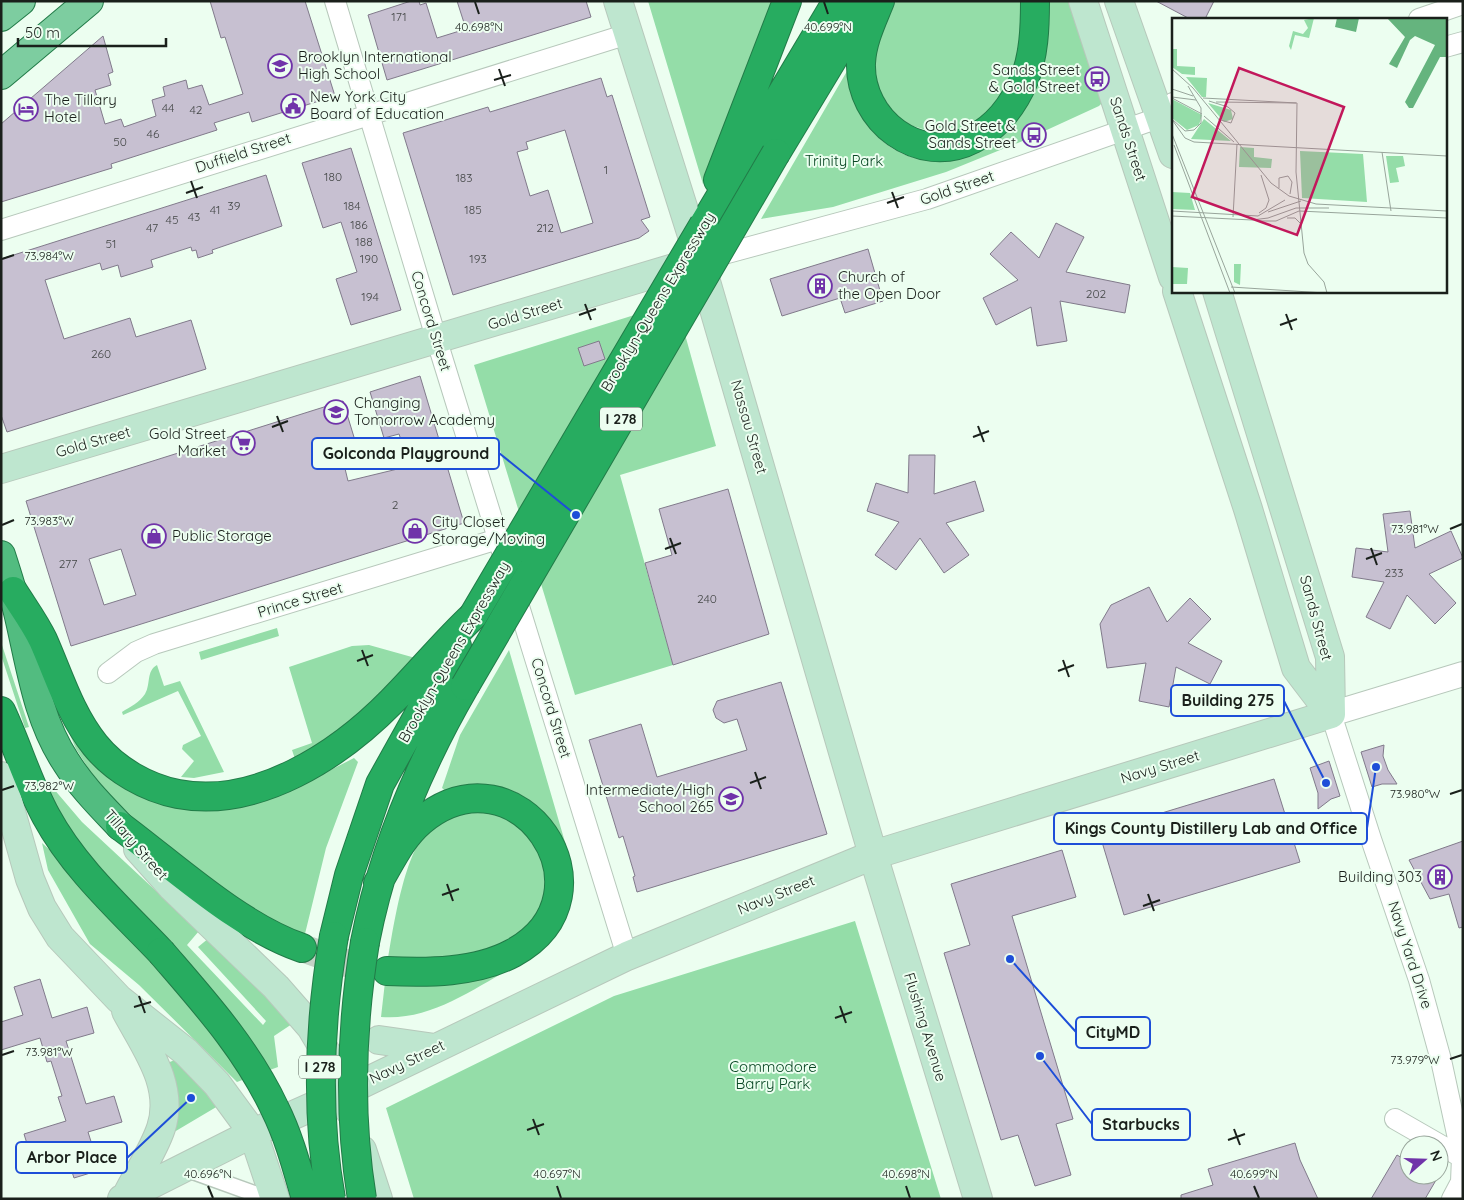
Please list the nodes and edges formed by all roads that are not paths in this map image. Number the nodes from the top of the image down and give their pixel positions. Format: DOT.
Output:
graph roads {
  1 [pos="21,1"];
  2 [pos="89,1"];
  3 [pos="335,1"];
  4 [pos="618,1"];
  5 [pos="787,1"];
  6 [pos="837,1"];
  7 [pos="868,1"];
  8 [pos="880,1"];
  9 [pos="1035,1"];
  10 [pos="1082,1"];
  11 [pos="1119,1"];
  12 [pos="1463,4"];
  13 [pos="1,18"];
  14 [pos="1422,18"];
  15 [pos="628,34"];
  16 [pos="1463,42"];
  17 [pos="1446,47"];
  18 [pos="1,75"];
  19 [pos="369,113"];
  20 [pos="1169,115"];
  21 [pos="1125,130"];
  22 [pos="756,141"];
  23 [pos="1172,144"];
  24 [pos="1,230"];
  25 [pos="700,260"];
  26 [pos="1172,274"];
  27 [pos="1178,292"];
  28 [pos="1217,292"];
  29 [pos="437,341"];
  30 [pos="1,469"];
  31 [pos="498,539"];
  32 [pos="1,555"];
  33 [pos="13,592"];
  34 [pos="433,668"];
  35 [pos="108,673"];
  36 [pos="1463,674"];
  37 [pos="1,711"];
  38 [pos="1331,714"];
  39 [pos="1,776"];
  40 [pos="120,826"];
  41 [pos="873,855"];
  42 [pos="378,883"];
  43 [pos="302,948"];
  44 [pos="627,956"];
  45 [pos="387,971"];
  46 [pos="119,999"];
  47 [pos="379,1040"];
  48 [pos="435,1048"];
  49 [pos="344,1093"];
  50 [pos="1395,1119"];
  51 [pos="253,1133"];
  52 [pos="1462,1158"];
  53 [pos="186,1169"];
  54 [pos="124,1198"];
  55 [pos="269,1199"];
  56 [pos="275,1199"];
  57 [pos="306,1199"];
  58 [pos="331,1199"];
  59 [pos="362,1199"];
  60 [pos="378,1199"];
  61 [pos="978,1199"];
  62 [pos="1452,1199"];
  1 -- 13 [label="main road"];
  2 -- 18 [label="main road"];
  3 -- 19 [label="street, Concord Street"];
  4 -- 15 [label="main road, Nassau Street"];
  5 -- 22 [label="highway"];
  6 -- 22 [label="highway, Brooklyn-Queens Expressway / I 278"];
  7 -- 22 [label="highway, Brooklyn-Queens Expressway / I 278"];
  8 -- 9 [label="highway"];
  10 -- 21 [label="main road, Sands Street"];
  11 -- 20 [label="main road"];
  12 -- 14 [label="street"];
  15 -- 19 [label="street, Duffield Street"];
  15 -- 25 [label="main road, Nassau Street"];
  16 -- 17 [label="street"];
  19 -- 24 [label="street, Duffield Street"];
  19 -- 29 [label="street, Concord Street"];
  20 -- 21 [label="street, Gold Street"];
  20 -- 23 [label="main road"];
  21 -- 25 [label="street, Gold Street"];
  21 -- 26 [label="main road, Sands Street"];
  22 -- 34 [label="highway, Brooklyn-Queens Expressway / I 278, bridge"];
  22 -- 42 [label="highway, Brooklyn-Queens Expressway / I 278, bridge"];
  25 -- 29 [label="main road, Gold Street"];
  25 -- 41 [label="main road, Nassau Street"];
  27 -- 38 [label="main road, Sands Street"];
  28 -- 38 [label="main road, Sands Street"];
  29 -- 30 [label="main road, Gold Street"];
  29 -- 31 [label="street, Concord Street"];
  31 -- 35 [label="street, Prince Street"];
  31 -- 44 [label="street, Concord Street"];
  32 -- 33 [label="highway, Tillary Street"];
  33 -- 34 [label="highway"];
  33 -- 40 [label="highway, Tillary Street"];
  34 -- 58 [label="highway, Brooklyn-Queens Expressway / I 278, bridge"];
  36 -- 38 [label="street, Navy Street"];
  37 -- 57 [label="highway, bridge"];
  38 -- 41 [label="main road, Navy Street"];
  38 -- 52 [label="street, Navy Yard Drive"];
  39 -- 46 [label="main road"];
  40 -- 43 [label="highway"];
  40 -- 49 [label="main road, Tillary Street"];
  41 -- 44 [label="main road, Navy Street"];
  41 -- 61 [label="main road, Flushing Avenue"];
  42 -- 45 [label="highway"];
  42 -- 59 [label="highway, Brooklyn-Queens Expressway / I 278, bridge"];
  44 -- 48 [label="main road, Navy Street"];
  46 -- 51 [label="main road"];
  46 -- 54 [label="main road"];
  47 -- 48 [label="main road"];
  48 -- 49 [label="main road, Navy Street"];
  49 -- 51 [label="main road, Navy Street"];
  49 -- 60 [label="main road, Tillary Street"];
  50 -- 52 [label="street"];
  51 -- 53 [label="main road, Navy Street"];
  51 -- 56 [label="main road"];
  52 -- 62 [label="street, Navy Yard Drive"];
  53 -- 54 [label="main road, Navy Street"];
  53 -- 55 [label="street"];
}
